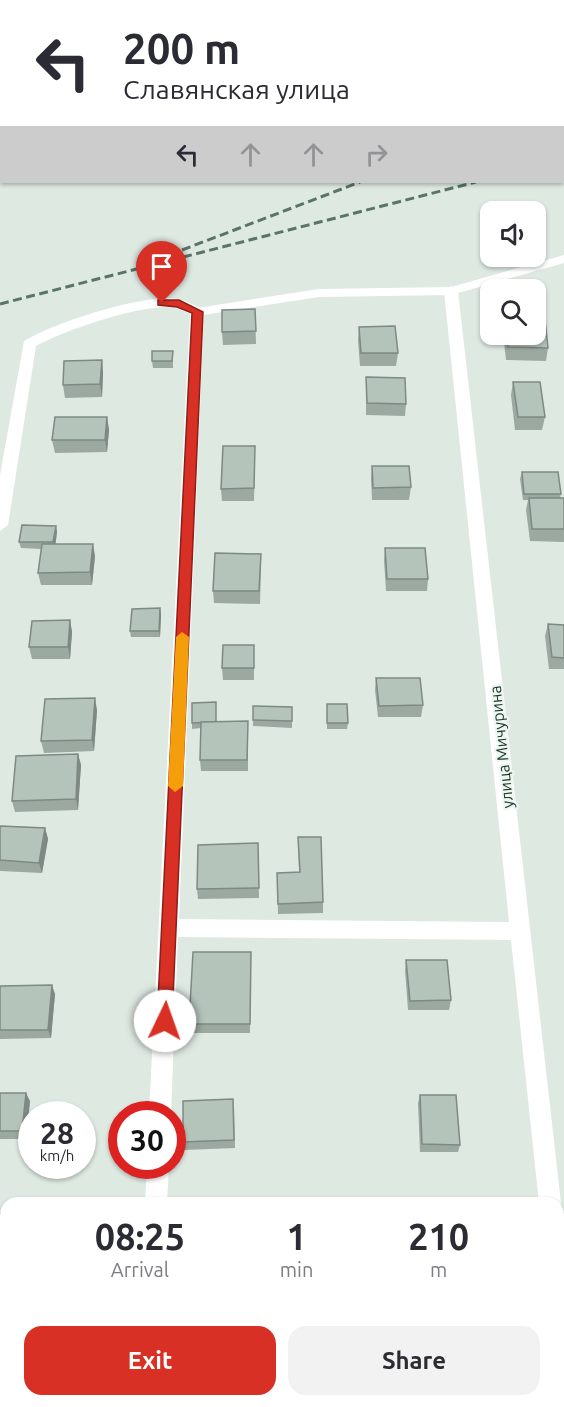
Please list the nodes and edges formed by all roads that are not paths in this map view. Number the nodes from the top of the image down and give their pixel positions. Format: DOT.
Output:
graph roads {
  1 [pos="564,259"];
  2 [pos="451,291"];
  3 [pos="197,312"];
  4 [pos="0,525"];
  5 [pos="169,928"];
  6 [pos="522,931"];
  7 [pos="161,1101"];
  8 [pos="157,1179"];
  9 [pos="156,1197"];
  10 [pos="549,1197"];
  1 -- 2 [label="lane"];
  2 -- 3 [label="lane"];
  2 -- 6 [label="street, улица Мичурина"];
  3 -- 4 [label="street"];
  3 -- 5 [label="street"];
  5 -- 6 [label="street"];
  5 -- 7 [label="street"];
  6 -- 10 [label="street, улица Мичурина"];
  8 -- 9 [label="street"];
}
